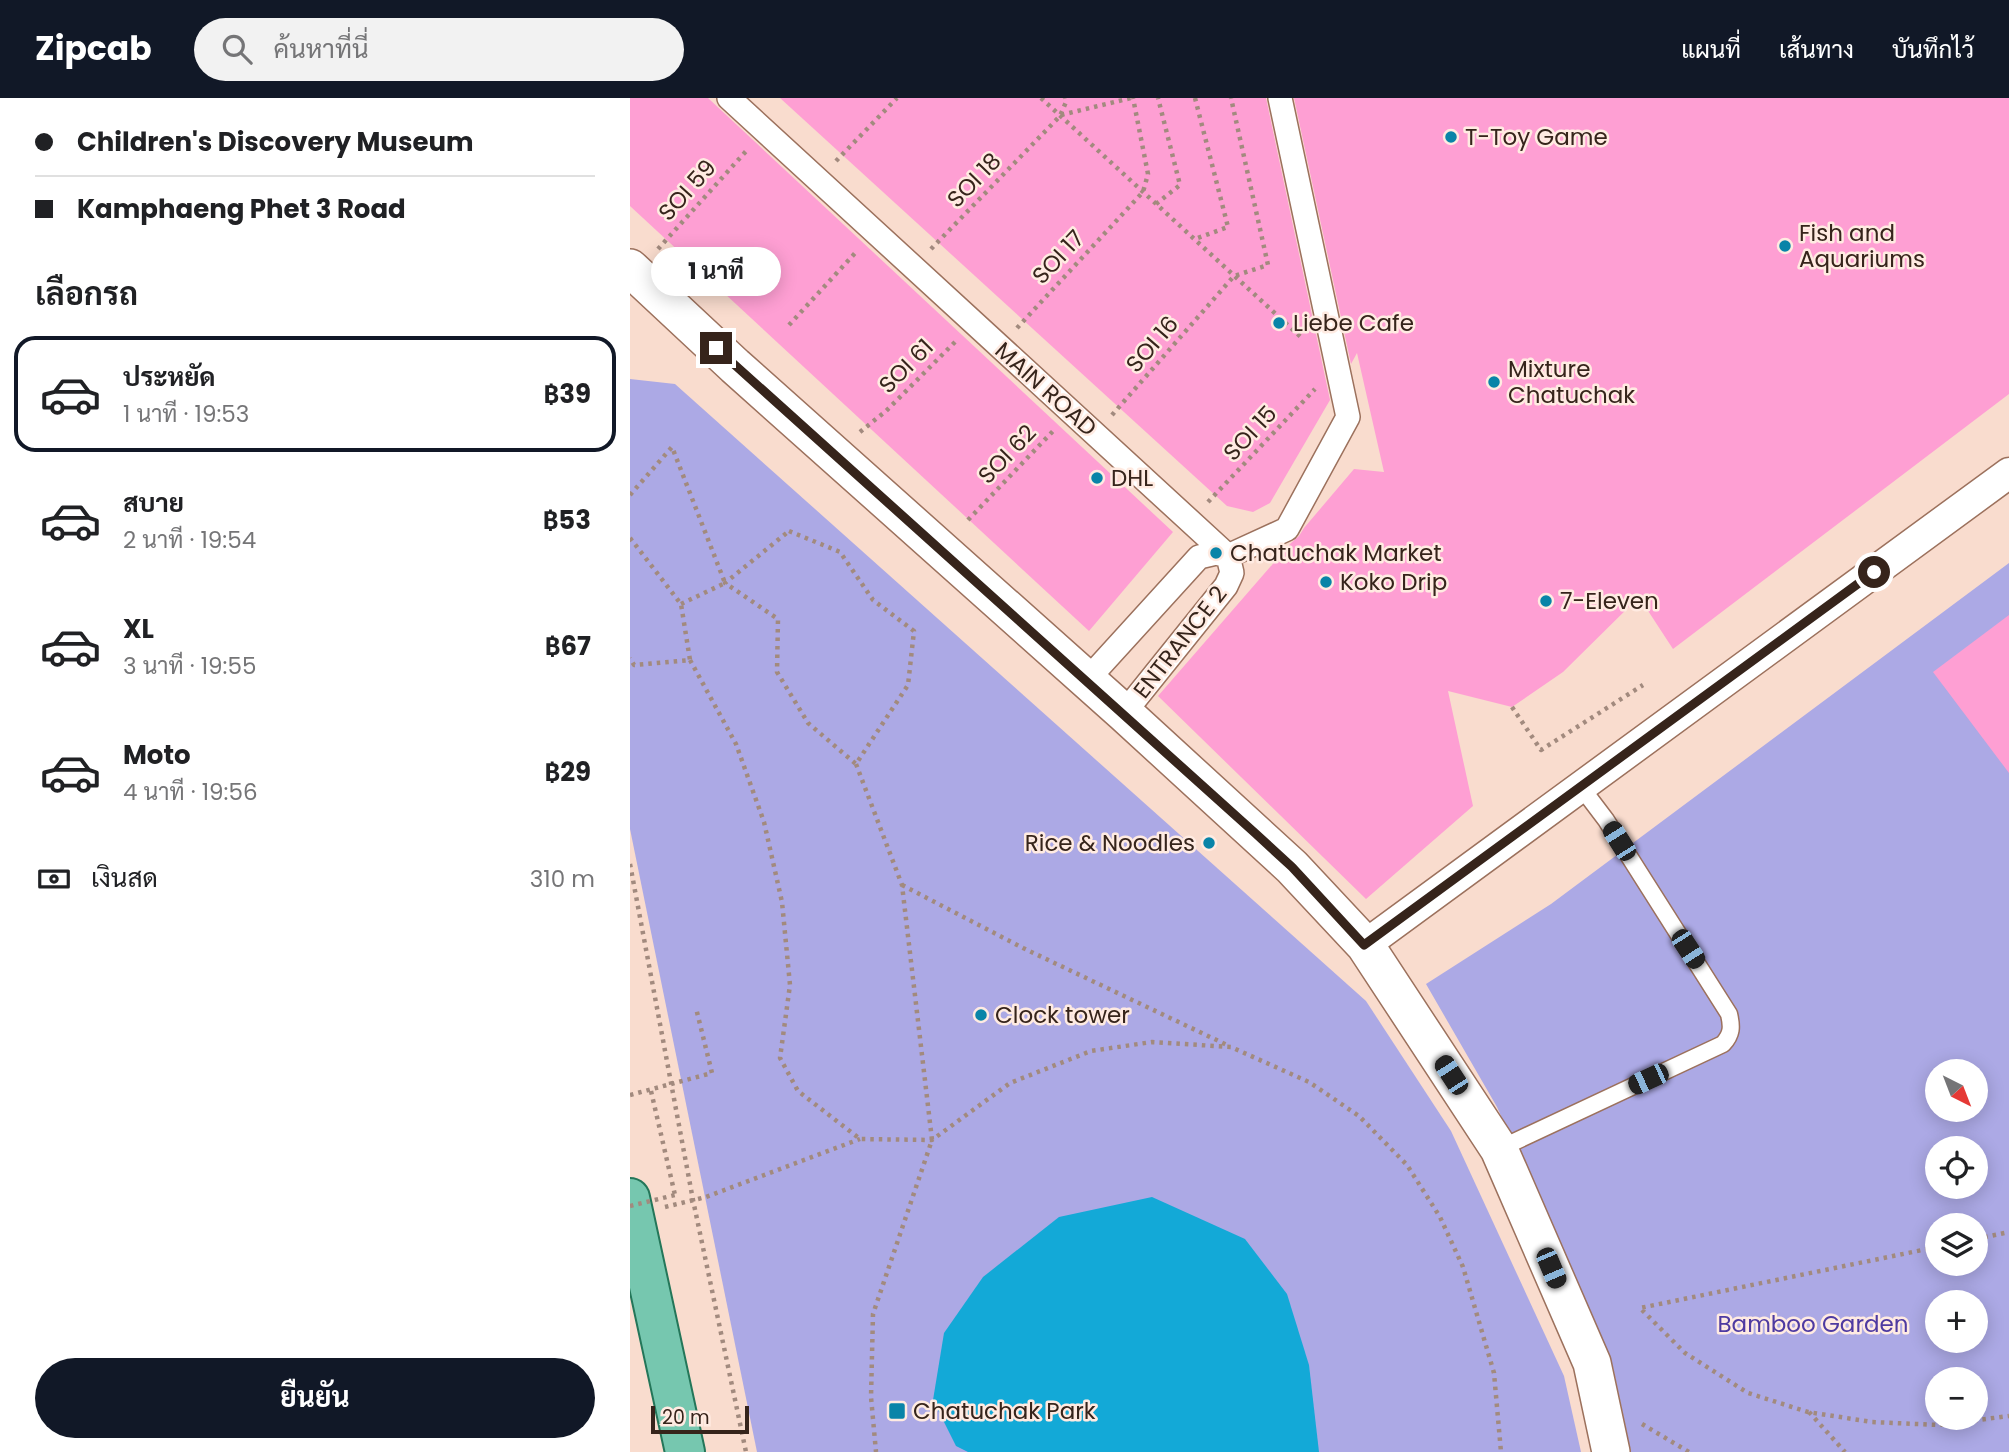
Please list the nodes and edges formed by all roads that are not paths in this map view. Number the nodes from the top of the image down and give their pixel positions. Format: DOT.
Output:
graph roads {
  1 [pos="729,98"];
  2 [pos="1280,98"];
  3 [pos="639,283"];
  4 [pos="2009,473"];
  5 [pos="1228,556"];
  6 [pos="1087,680"];
  7 [pos="1124,713"];
  8 [pos="1581,787"];
  9 [pos="1364,945"];
  10 [pos="1499,1149"];
  11 [pos="631,1206"];
  12 [pos="685,1452"];
  13 [pos="1611,1452"];
  1 -- 5 [label="street, MAIN ROAD"];
  2 -- 5 [label="street"];
  3 -- 6 [label="street"];
  4 -- 8 [label="street"];
  5 -- 6 [label="street, ENTRANCE 2"];
  5 -- 7 [label="street, ENTRANCE 2"];
  6 -- 7 [label="street"];
  7 -- 9 [label="street"];
  8 -- 9 [label="street"];
  8 -- 10 [label="lane"];
  9 -- 10 [label="street"];
  10 -- 13 [label="street"];
  11 -- 12 [label="main road"];
}
